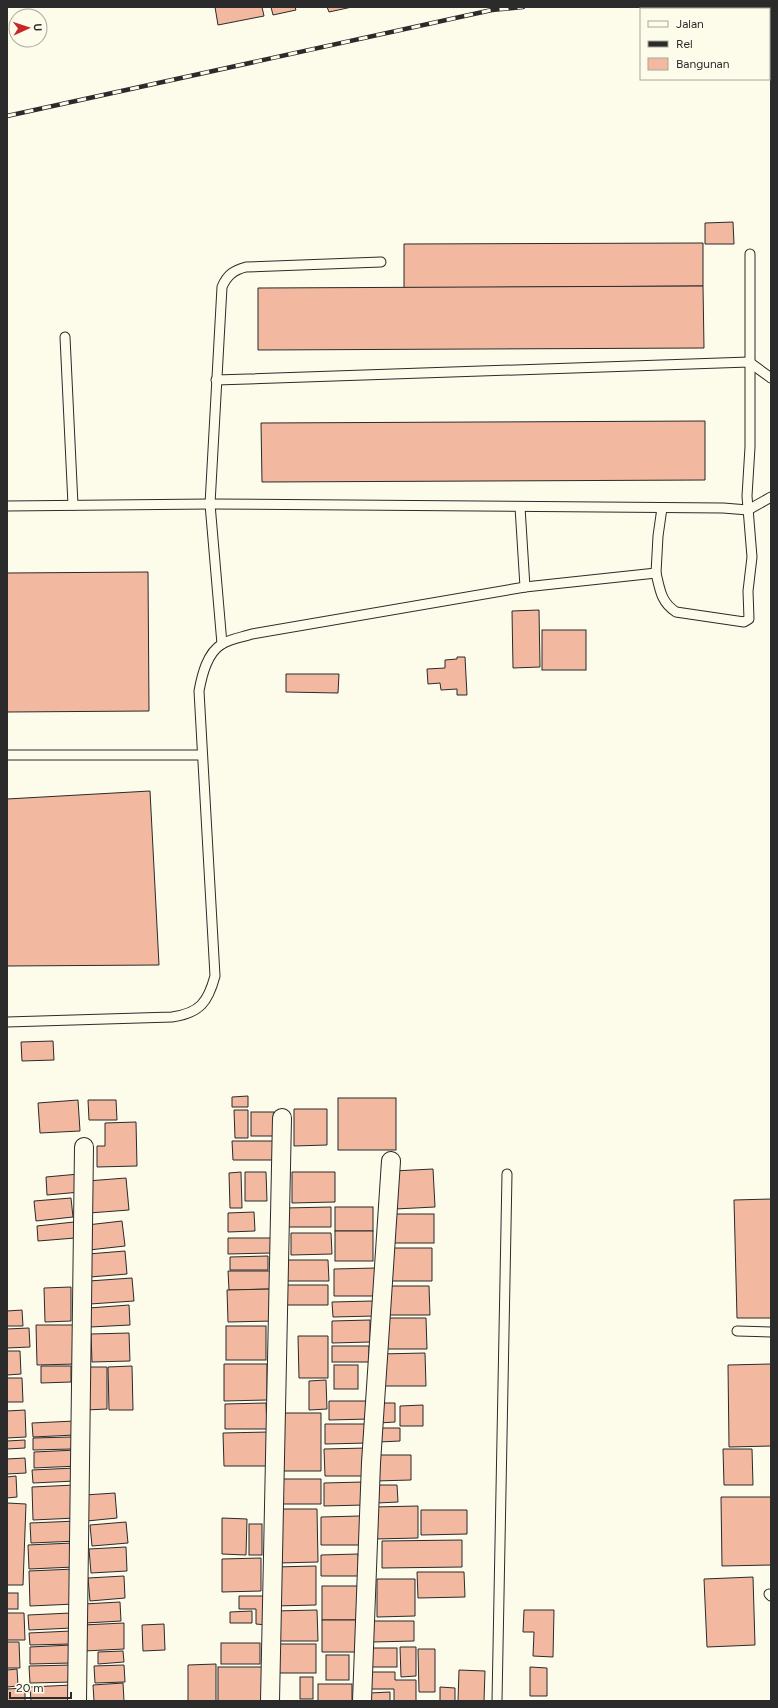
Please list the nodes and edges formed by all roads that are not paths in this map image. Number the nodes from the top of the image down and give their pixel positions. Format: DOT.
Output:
graph roads {
  1 [pos="750,254"];
  2 [pos="382,262"];
  3 [pos="65,337"];
  4 [pos="749,362"];
  5 [pos="771,378"];
  6 [pos="216,380"];
  7 [pos="771,497"];
  8 [pos="210,504"];
  9 [pos="72,505"];
  10 [pos="7,506"];
  11 [pos="520,507"];
  12 [pos="662,508"];
  13 [pos="748,510"];
  14 [pos="656,574"];
  15 [pos="525,588"];
  16 [pos="222,644"];
  17 [pos="202,755"];
  18 [pos="7,756"];
  19 [pos="7,1022"];
  20 [pos="282,1118"];
  21 [pos="84,1147"];
  22 [pos="391,1160"];
  23 [pos="507,1174"];
  24 [pos="737,1331"];
  25 [pos="771,1332"];
  26 [pos="76,1701"];
  27 [pos="270,1701"];
  28 [pos="362,1701"];
  29 [pos="496,1701"];
  1 -- 4 [label="lane"];
  2 -- 6 [label="lane"];
  3 -- 9 [label="lane"];
  4 -- 5 [label="lane"];
  4 -- 6 [label="lane"];
  4 -- 13 [label="lane"];
  6 -- 8 [label="lane"];
  7 -- 13 [label="lane"];
  8 -- 9 [label="lane"];
  8 -- 11 [label="lane"];
  8 -- 16 [label="lane"];
  9 -- 10 [label="lane"];
  11 -- 12 [label="lane"];
  11 -- 15 [label="lane"];
  12 -- 13 [label="lane"];
  12 -- 14 [label="lane"];
  13 -- 14 [label="lane"];
  14 -- 15 [label="lane"];
  15 -- 16 [label="lane"];
  16 -- 17 [label="lane"];
  17 -- 18 [label="lane"];
  17 -- 19 [label="lane"];
  20 -- 27 [label="street"];
  21 -- 26 [label="street"];
  22 -- 28 [label="street"];
  23 -- 29 [label="lane"];
  24 -- 25 [label="lane"];
}
